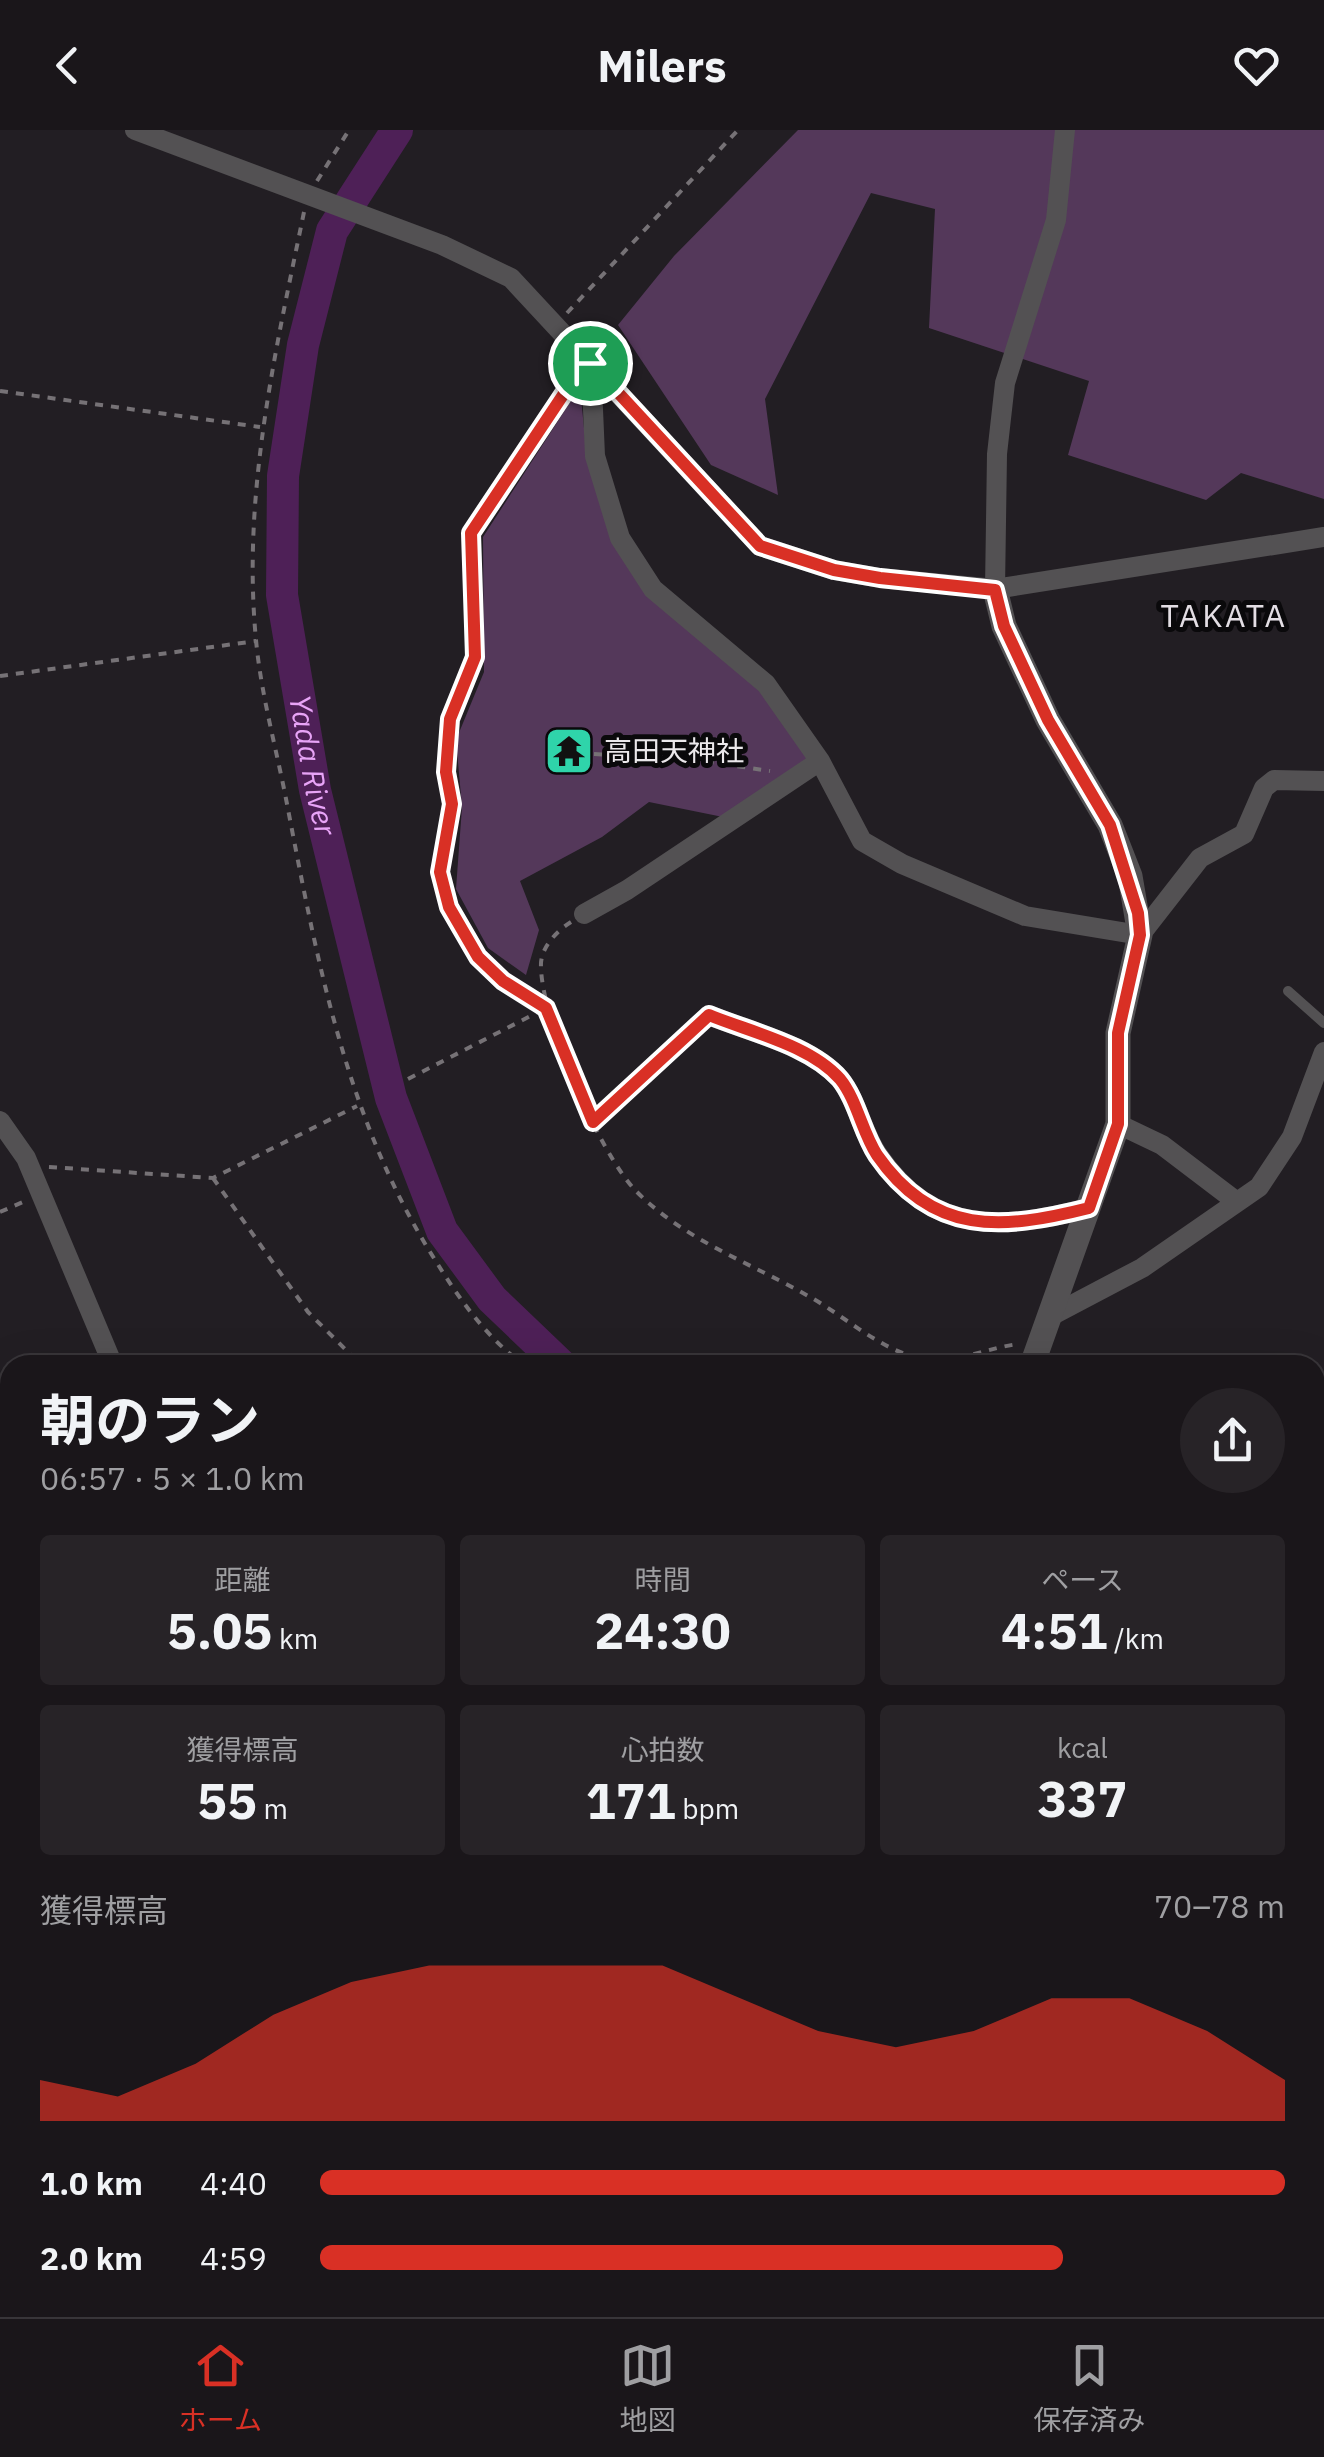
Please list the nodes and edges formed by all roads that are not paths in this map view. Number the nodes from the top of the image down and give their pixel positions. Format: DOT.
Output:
graph roads {
  1 [pos="135,130"];
  2 [pos="1064,130"];
  3 [pos="589,361"];
  4 [pos="1324,537"];
  5 [pos="995,590"];
  6 [pos="820,761"];
  7 [pos="1324,781"];
  8 [pos="584,914"];
  9 [pos="1140,935"];
  10 [pos="1288,990"];
  11 [pos="709,1015"];
  12 [pos="1324,1023"];
  13 [pos="1324,1052"];
  14 [pos="0,1121"];
  15 [pos="1118,1124"];
  16 [pos="1238,1202"];
  17 [pos="1089,1208"];
  18 [pos="1050,1317"];
  19 [pos="1036,1354"];
  20 [pos="109,1355"];
  1 -- 3 [label="street"];
  2 -- 5 [label="street"];
  3 -- 5 [label="street"];
  3 -- 6 [label="street"];
  4 -- 5 [label="street"];
  5 -- 9 [label="street"];
  6 -- 8 [label="street"];
  6 -- 9 [label="street"];
  7 -- 9 [label="street"];
  9 -- 15 [label="street"];
  10 -- 12 [label="lane"];
  11 -- 17 [label="street"];
  13 -- 16 [label="street"];
  14 -- 20 [label="street"];
  15 -- 16 [label="street"];
  15 -- 17 [label="street"];
  16 -- 18 [label="street"];
  17 -- 18 [label="street"];
  18 -- 19 [label="street"];
}
